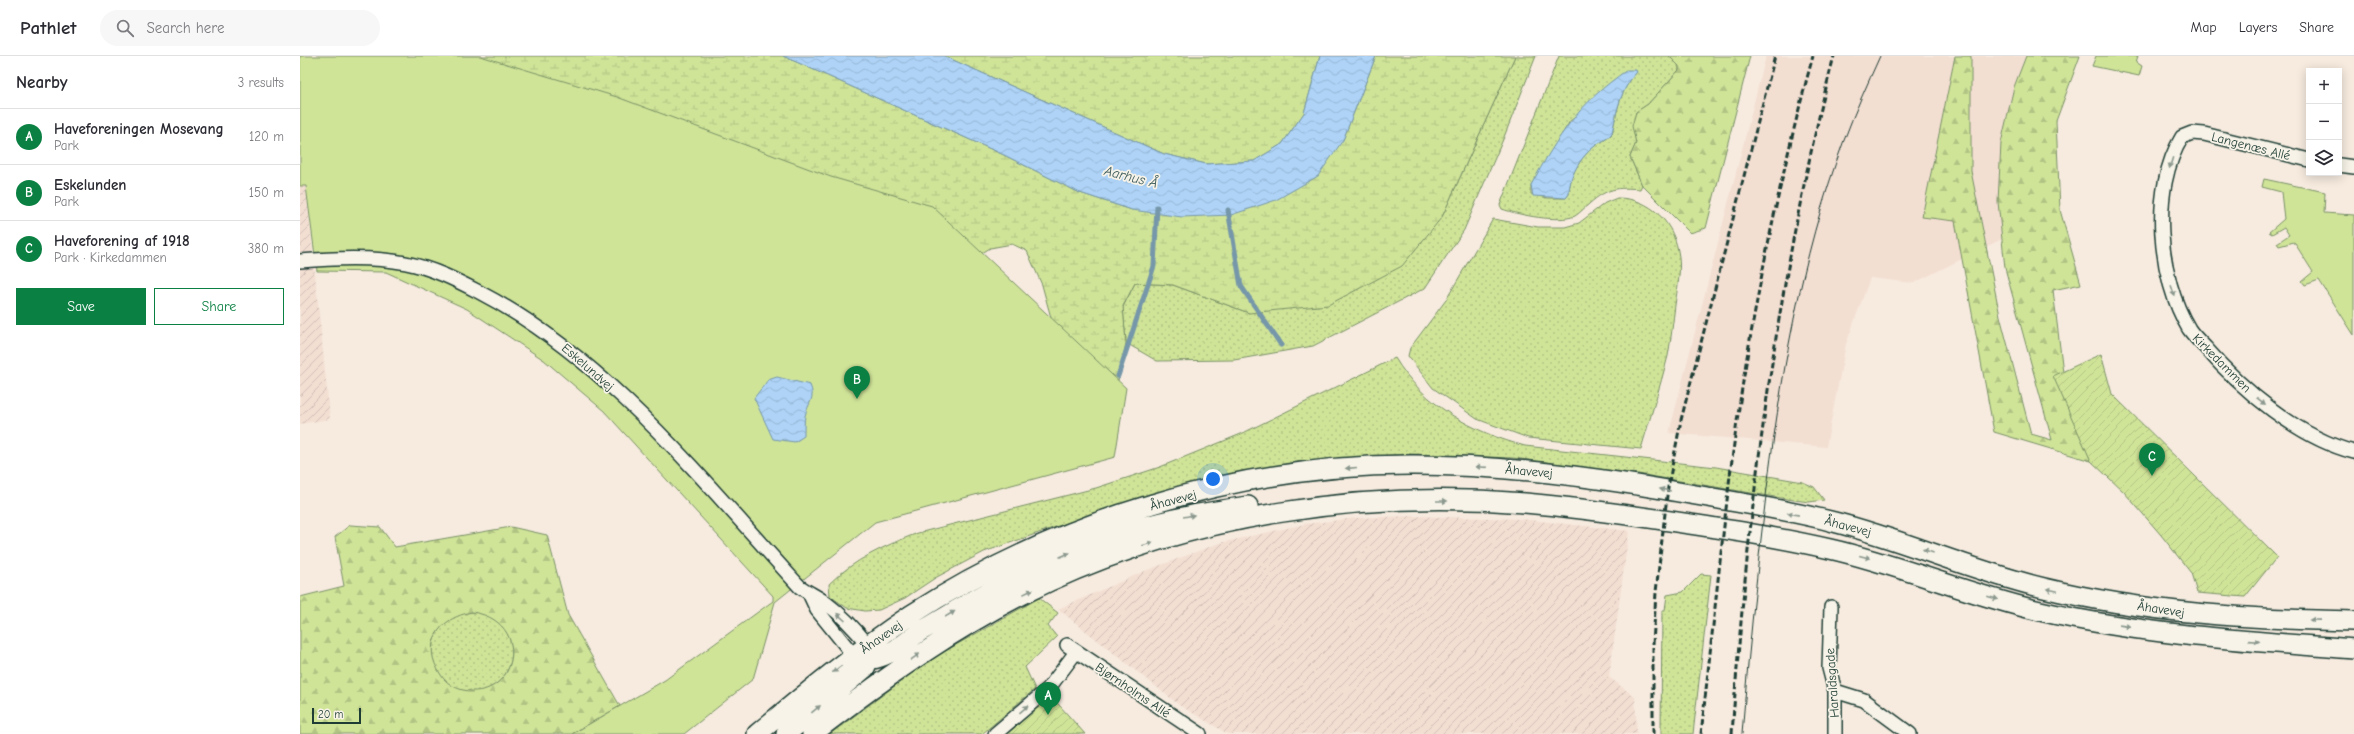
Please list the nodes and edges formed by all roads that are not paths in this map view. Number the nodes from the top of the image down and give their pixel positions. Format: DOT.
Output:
graph roads {
  1 [pos="2192,133"];
  2 [pos="2306,159"];
  3 [pos="2342,166"];
  4 [pos="2354,167"];
  5 [pos="300,261"];
  6 [pos="2354,452"];
  7 [pos="1411,500"];
  8 [pos="810,595"];
  9 [pos="1831,607"];
  10 [pos="2354,621"];
  11 [pos="2354,649"];
  12 [pos="864,653"];
  13 [pos="1835,691"];
  14 [pos="757,734"];
  15 [pos="786,734"];
  16 [pos="812,734"];
  17 [pos="995,734"];
  18 [pos="1200,734"];
  19 [pos="1835,734"];
  20 [pos="1910,734"];
  1 -- 2 [label="street, Langenæs Allé"];
  1 -- 6 [label="street, Kirkedammen, one-way"];
  3 -- 4 [label="street"];
  5 -- 8 [label="street, Eskelundvej"];
  7 -- 11 [label="main road, Åhavevej, one-way"];
  12 -- 7 [label="main road, one-way"];
  16 -- 7 [label="main road, Åhavevej, one-way"];
  8 -- 12 [label="street, Eskelundvej"];
  12 -- 8 [label="street, Eskelundvej, one-way"];
  9 -- 13 [label="street, Haraldsgade"];
  10 -- 12 [label="main road, Åhavevej, one-way"];
  12 -- 14 [label="main road, Åhavevej, one-way"];
  15 -- 12 [label="main road, one-way"];
  13 -- 19 [label="street, Haraldsgade"];
  13 -- 20 [label="street"];
  17 -- 18 [label="street, Bjørnholms Allé, one-way"];
}
